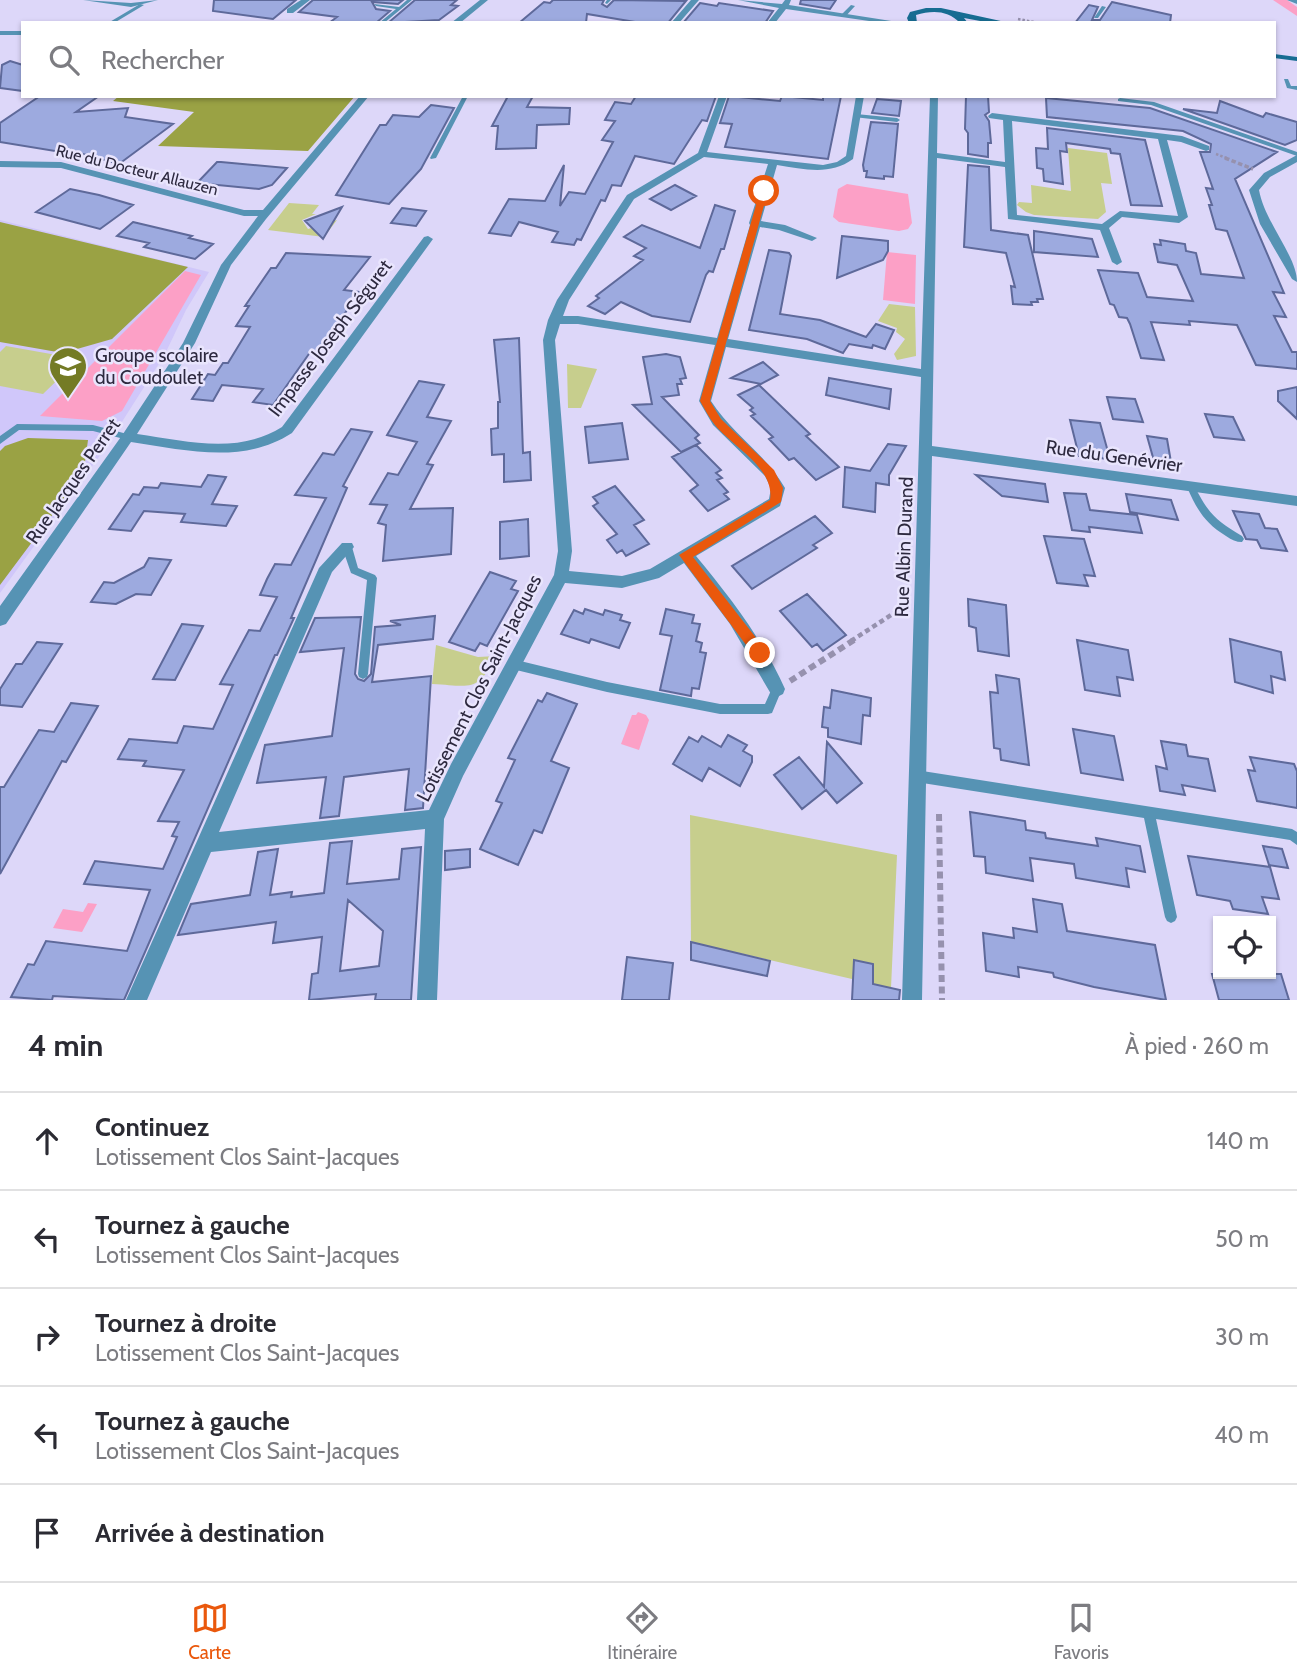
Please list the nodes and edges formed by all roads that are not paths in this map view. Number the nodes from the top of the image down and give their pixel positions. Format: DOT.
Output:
graph roads {
  1 [pos="87,0"];
  2 [pos="154,0"];
  3 [pos="306,0"];
  4 [pos="410,0"];
  5 [pos="484,0"];
  6 [pos="695,0"];
  7 [pos="742,0"];
  8 [pos="1291,0"];
  9 [pos="919,2"];
  10 [pos="1297,2"];
  11 [pos="786,3"];
  12 [pos="142,5"];
  13 [pos="376,5"];
  14 [pos="853,6"];
  15 [pos="1104,7"];
  16 [pos="399,8"];
  17 [pos="939,10"];
  18 [pos="290,11"];
  19 [pos="956,15"];
  20 [pos="843,16"];
  21 [pos="915,16"];
  22 [pos="1096,17"];
  23 [pos="876,19"];
  24 [pos="114,21"];
  25 [pos="383,21"];
  26 [pos="458,21"];
  27 [pos="677,21"];
  28 [pos="772,21"];
  29 [pos="888,21"];
  30 [pos="962,21"];
  31 [pos="994,21"];
  32 [pos="0,33"];
  33 [pos="21,33"];
  34 [pos="1276,55"];
  35 [pos="1297,58"];
  36 [pos="1286,80"];
  37 [pos="1297,88"];
  38 [pos="363,98"];
  39 [pos="465,98"];
  40 [pos="722,98"];
  41 [pos="859,98"];
  42 [pos="934,98"];
  43 [pos="1121,100"];
  44 [pos="856,116"];
  45 [pos="992,116"];
  46 [pos="1007,118"];
  47 [pos="897,120"];
  48 [pos="1161,136"];
  49 [pos="1206,148"];
  50 [pos="702,154"];
  51 [pos="934,155"];
  52 [pos="1297,156"];
  53 [pos="433,158"];
  54 [pos="773,163"];
  55 [pos="0,164"];
  56 [pos="1009,165"];
  57 [pos="263,216"];
  58 [pos="754,223"];
  59 [pos="1104,227"];
  60 [pos="812,238"];
  61 [pos="428,239"];
  62 [pos="1116,262"];
  63 [pos="1297,279"];
  64 [pos="554,320"];
  65 [pos="720,342"];
  66 [pos="927,374"];
  67 [pos="128,437"];
  68 [pos="0,441"];
  69 [pos="925,450"];
  70 [pos="1191,486"];
  71 [pos="1297,501"];
  72 [pos="1239,539"];
  73 [pos="347,547"];
  74 [pos="685,555"];
  75 [pos="561,576"];
  76 [pos="0,618"];
  77 [pos="512,664"];
  78 [pos="363,674"];
  79 [pos="777,689"];
  80 [pos="916,776"];
  81 [pos="1149,812"];
  82 [pos="435,819"];
  83 [pos="1297,839"];
  84 [pos="206,843"];
  85 [pos="1171,917"];
  86 [pos="136,1000"];
  87 [pos="427,1000"];
  88 [pos="912,1000"];
  1 -- 12 [label="street"];
  2 -- 12 [label="street"];
  3 -- 18 [label="street"];
  4 -- 16 [label="lane"];
  5 -- 26 [label="street"];
  6 -- 27 [label="street"];
  7 -- 11 [label="street"];
  8 -- 10 [label="street"];
  9 -- 17 [label="main road"];
  9 -- 21 [label="main road"];
  11 -- 20 [label="street"];
  11 -- 28 [label="street"];
  12 -- 24 [label="lane"];
  13 -- 16 [label="lane"];
  14 -- 20 [label="lane"];
  15 -- 22 [label="lane"];
  16 -- 25 [label="lane"];
  17 -- 19 [label="main road"];
  17 -- 21 [label="main road"];
  19 -- 30 [label="main road"];
  19 -- 31 [label="main road"];
  20 -- 23 [label="street"];
  21 -- 23 [label="street"];
  23 -- 29 [label="street"];
  32 -- 33 [label="street"];
  34 -- 35 [label="main road"];
  36 -- 37 [label="lane"];
  38 -- 57 [label="street"];
  39 -- 53 [label="lane"];
  40 -- 50 [label="street"];
  41 -- 44 [label="street"];
  42 -- 51 [label="street, Rue Albin Durand"];
  43 -- 52 [label="lane"];
  44 -- 47 [label="lane"];
  44 -- 54 [label="street"];
  45 -- 46 [label="street"];
  46 -- 48 [label="street"];
  46 -- 56 [label="street"];
  48 -- 49 [label="street"];
  48 -- 59 [label="street"];
  50 -- 54 [label="street"];
  50 -- 64 [label="street, Lotissement Clos Saint-Jacques"];
  51 -- 56 [label="street"];
  51 -- 66 [label="street, Rue Albin Durand"];
  52 -- 63 [label="street"];
  54 -- 58 [label="street, Lotissement Clos Saint-Jacques"];
  55 -- 57 [label="street, Rue du Docteur Allauzen"];
  56 -- 59 [label="street"];
  57 -- 67 [label="street, Rue Jacques Perret"];
  58 -- 60 [label="street"];
  58 -- 65 [label="street, Lotissement Clos Saint-Jacques"];
  59 -- 62 [label="street"];
  61 -- 67 [label="street, Impasse Joseph Séguret"];
  64 -- 65 [label="street"];
  64 -- 75 [label="street, Lotissement Clos Saint-Jacques"];
  65 -- 66 [label="street"];
  65 -- 74 [label="street, Lotissement Clos Saint-Jacques"];
  66 -- 69 [label="street, Rue Albin Durand"];
  67 -- 68 [label="lane"];
  67 -- 76 [label="street, Rue Jacques Perret"];
  69 -- 70 [label="street, Rue du Genévrier"];
  69 -- 80 [label="street, Rue Albin Durand"];
  70 -- 71 [label="street, Rue du Genévrier"];
  70 -- 72 [label="lane"];
  73 -- 78 [label="lane"];
  73 -- 84 [label="street"];
  74 -- 75 [label="street, Lotissement Clos Saint-Jacques"];
  74 -- 79 [label="street"];
  75 -- 77 [label="street, Lotissement Clos Saint-Jacques"];
  77 -- 79 [label="lane"];
  77 -- 82 [label="street, Lotissement Clos Saint-Jacques"];
  80 -- 81 [label="lane"];
  80 -- 88 [label="street, Rue Albin Durand"];
  81 -- 83 [label="lane"];
  81 -- 85 [label="lane"];
  82 -- 84 [label="street"];
  82 -- 87 [label="street, Lotissement Clos Saint-Jacques"];
  84 -- 86 [label="street"];
}
